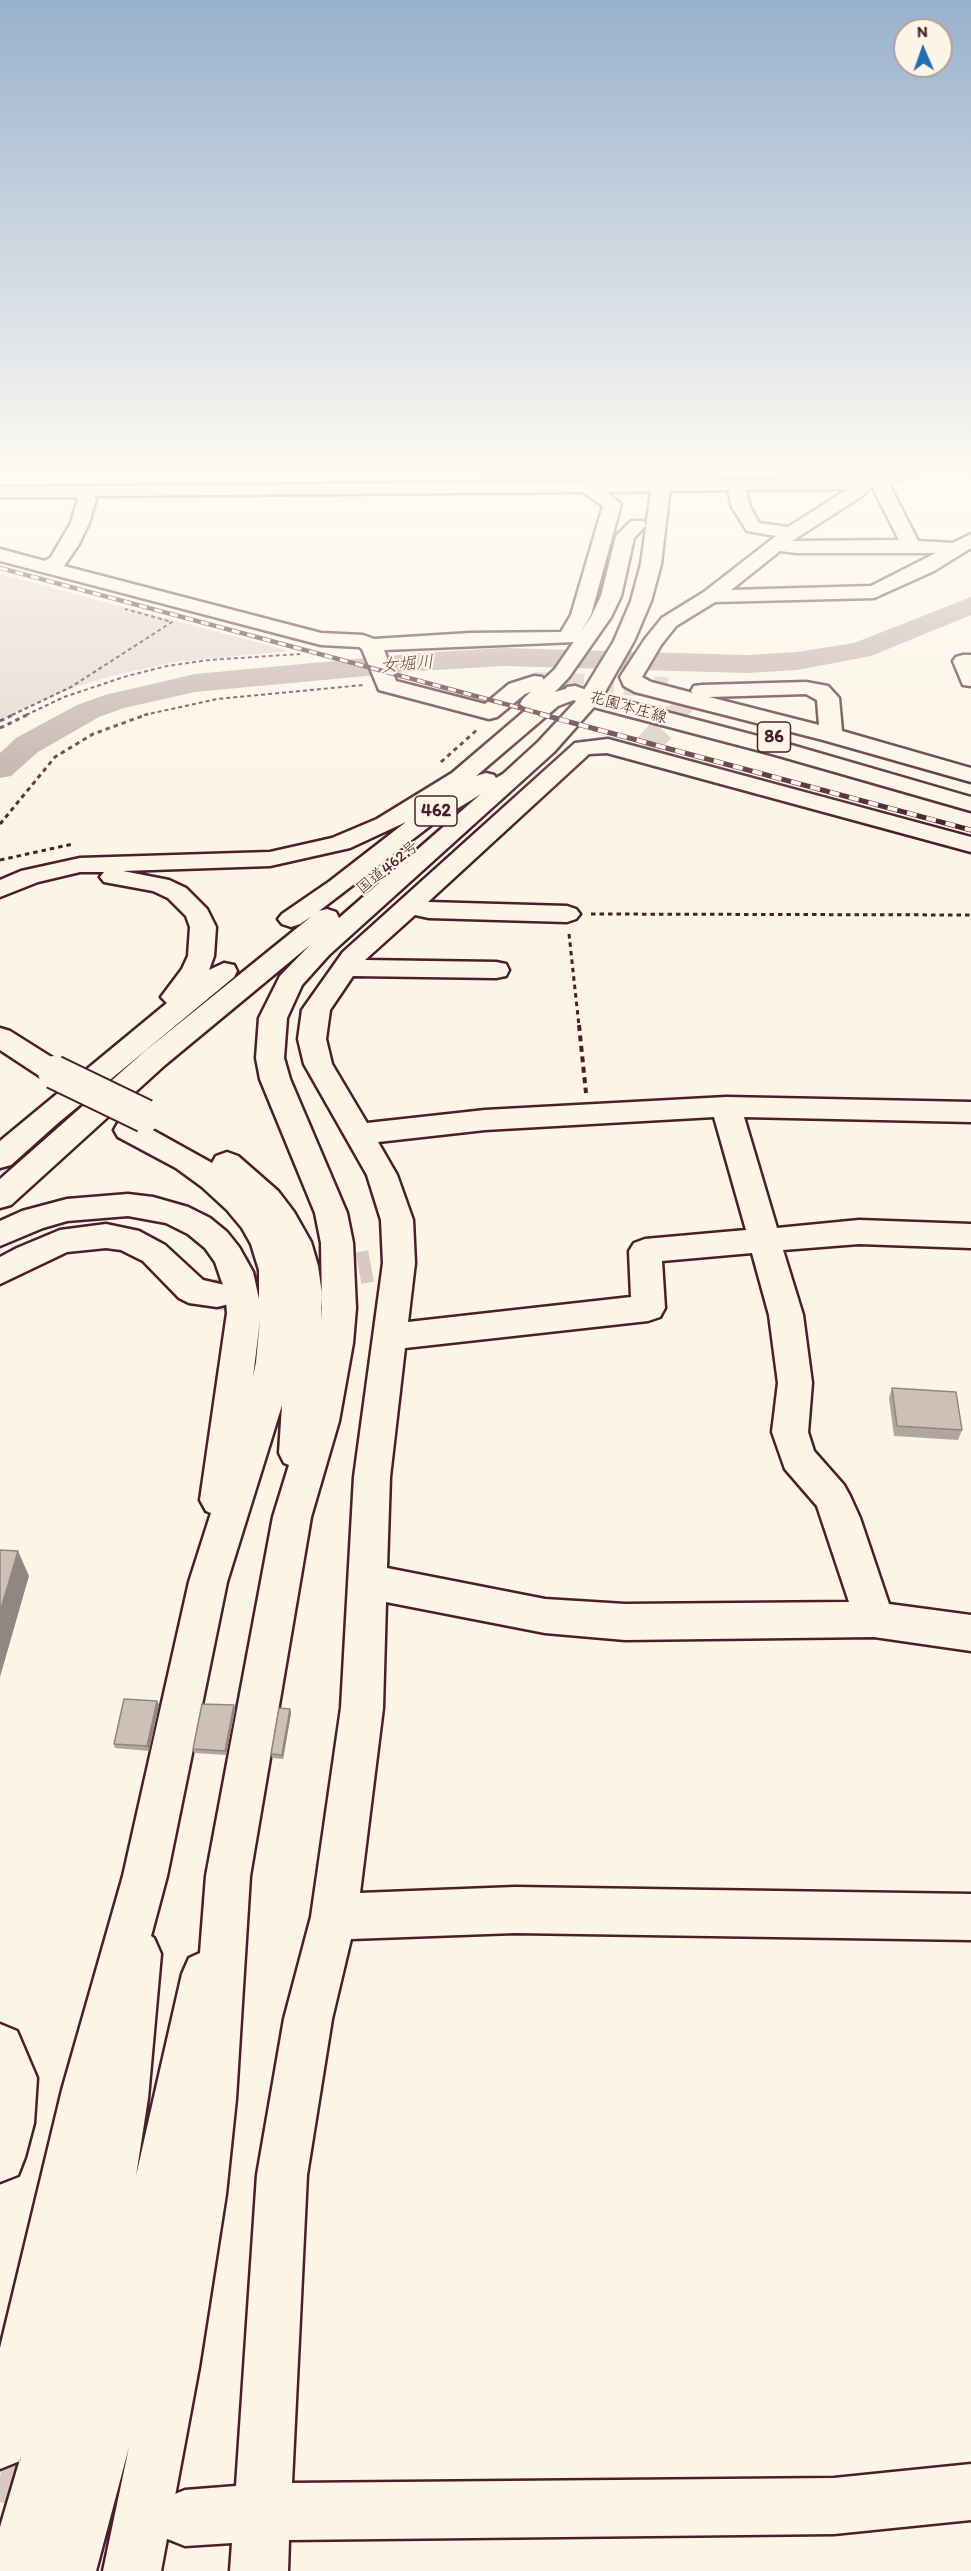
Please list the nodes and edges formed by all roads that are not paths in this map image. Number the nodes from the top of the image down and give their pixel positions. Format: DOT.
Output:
graph roads {
  1 [pos="133,590"];
  2 [pos="588,590"];
  3 [pos="612,590"];
  4 [pos="644,590"];
  5 [pos="719,590"];
  6 [pos="878,590"];
  7 [pos="711,596"];
  8 [pos="606,641"];
  9 [pos="372,646"];
  10 [pos="971,661"];
  11 [pos="971,680"];
  12 [pos="534,682"];
  13 [pos="585,684"];
  14 [pos="668,687"];
  15 [pos="831,735"];
  16 [pos="971,775"];
  17 [pos="511,779"];
  18 [pos="971,792"];
  19 [pos="971,804"];
  20 [pos="971,845"];
  21 [pos="0,889"];
  22 [pos="411,906"];
  23 [pos="0,907"];
  24 [pos="567,914"];
  25 [pos="344,968"];
  26 [pos="496,970"];
  27 [pos="0,1037"];
  28 [pos="0,1065"];
  29 [pos="46,1079"];
  30 [pos="726,1107"];
  31 [pos="971,1112"];
  32 [pos="137,1123"];
  33 [pos="358,1134"];
  34 [pos="0,1147"];
  35 [pos="0,1158"];
  36 [pos="0,1197"];
  37 [pos="0,1234"];
  38 [pos="971,1236"];
  39 [pos="764,1239"];
  40 [pos="0,1272"];
  41 [pos="218,1295"];
  42 [pos="392,1337"];
  43 [pos="292,1517"];
  44 [pos="368,1581"];
  45 [pos="208,1582"];
  46 [pos="874,1619"];
  47 [pos="971,1633"];
  48 [pos="146,1876"];
  49 [pos="228,1876"];
  50 [pos="334,1917"];
  51 [pos="971,1917"];
  52 [pos="0,2048"];
  53 [pos="0,2157"];
  54 [pos="0,2441"];
  55 [pos="971,2492"];
  56 [pos="263,2512"];
  57 [pos="185,2518"];
  58 [pos="14,2571"];
  59 [pos="67,2571"];
  60 [pos="132,2571"];
  61 [pos="259,2571"];
  1 -- 9 [label="main road"];
  2 -- 9 [label="main road"];
  3 -- 8 [label="main road"];
  4 -- 8 [label="main road, 国道462号 / 462"];
  5 -- 7 [label="main road"];
  6 -- 7 [label="main road"];
  7 -- 15 [label="main road"];
  8 -- 13 [label="main road, 国道462号 / 462"];
  8 -- 13 [label="main road"];
  9 -- 12 [label="main road"];
  10 -- 11 [label="main road"];
  13 -- 17 [label="main road, 国道462号 / 462"];
  13 -- 18 [label="main road, 花園本庄線 / 86"];
  13 -- 19 [label="main road, 花園本庄線 / 86"];
  13 -- 21 [label="main road"];
  13 -- 35 [label="main road, 国道462号 / 462"];
  14 -- 15 [label="main road"];
  15 -- 16 [label="main road"];
  17 -- 36 [label="main road, 国道462号 / 462"];
  17 -- 43 [label="main road"];
  20 -- 22 [label="main road"];
  22 -- 24 [label="main road"];
  22 -- 25 [label="main road"];
  23 -- 34 [label="main road"];
  25 -- 26 [label="main road"];
  25 -- 33 [label="main road"];
  27 -- 29 [label="main road"];
  28 -- 29 [label="main road"];
  29 -- 32 [label="main road"];
  30 -- 31 [label="main road"];
  30 -- 33 [label="main road"];
  30 -- 39 [label="main road"];
  32 -- 43 [label="main road"];
  32 -- 45 [label="main road"];
  33 -- 42 [label="main road"];
  37 -- 45 [label="main road"];
  38 -- 39 [label="main road"];
  39 -- 42 [label="main road"];
  39 -- 46 [label="main road"];
  40 -- 41 [label="main road"];
  42 -- 44 [label="main road"];
  43 -- 49 [label="main road"];
  44 -- 46 [label="main road"];
  44 -- 50 [label="main road"];
  45 -- 48 [label="main road"];
  46 -- 47 [label="main road"];
  48 -- 54 [label="main road"];
  48 -- 58 [label="main road"];
  49 -- 59 [label="main road"];
  49 -- 60 [label="main road"];
  50 -- 51 [label="main road"];
  50 -- 56 [label="main road"];
  52 -- 53 [label="main road"];
  55 -- 56 [label="main road"];
  56 -- 57 [label="main road"];
  56 -- 61 [label="main road"];
}
